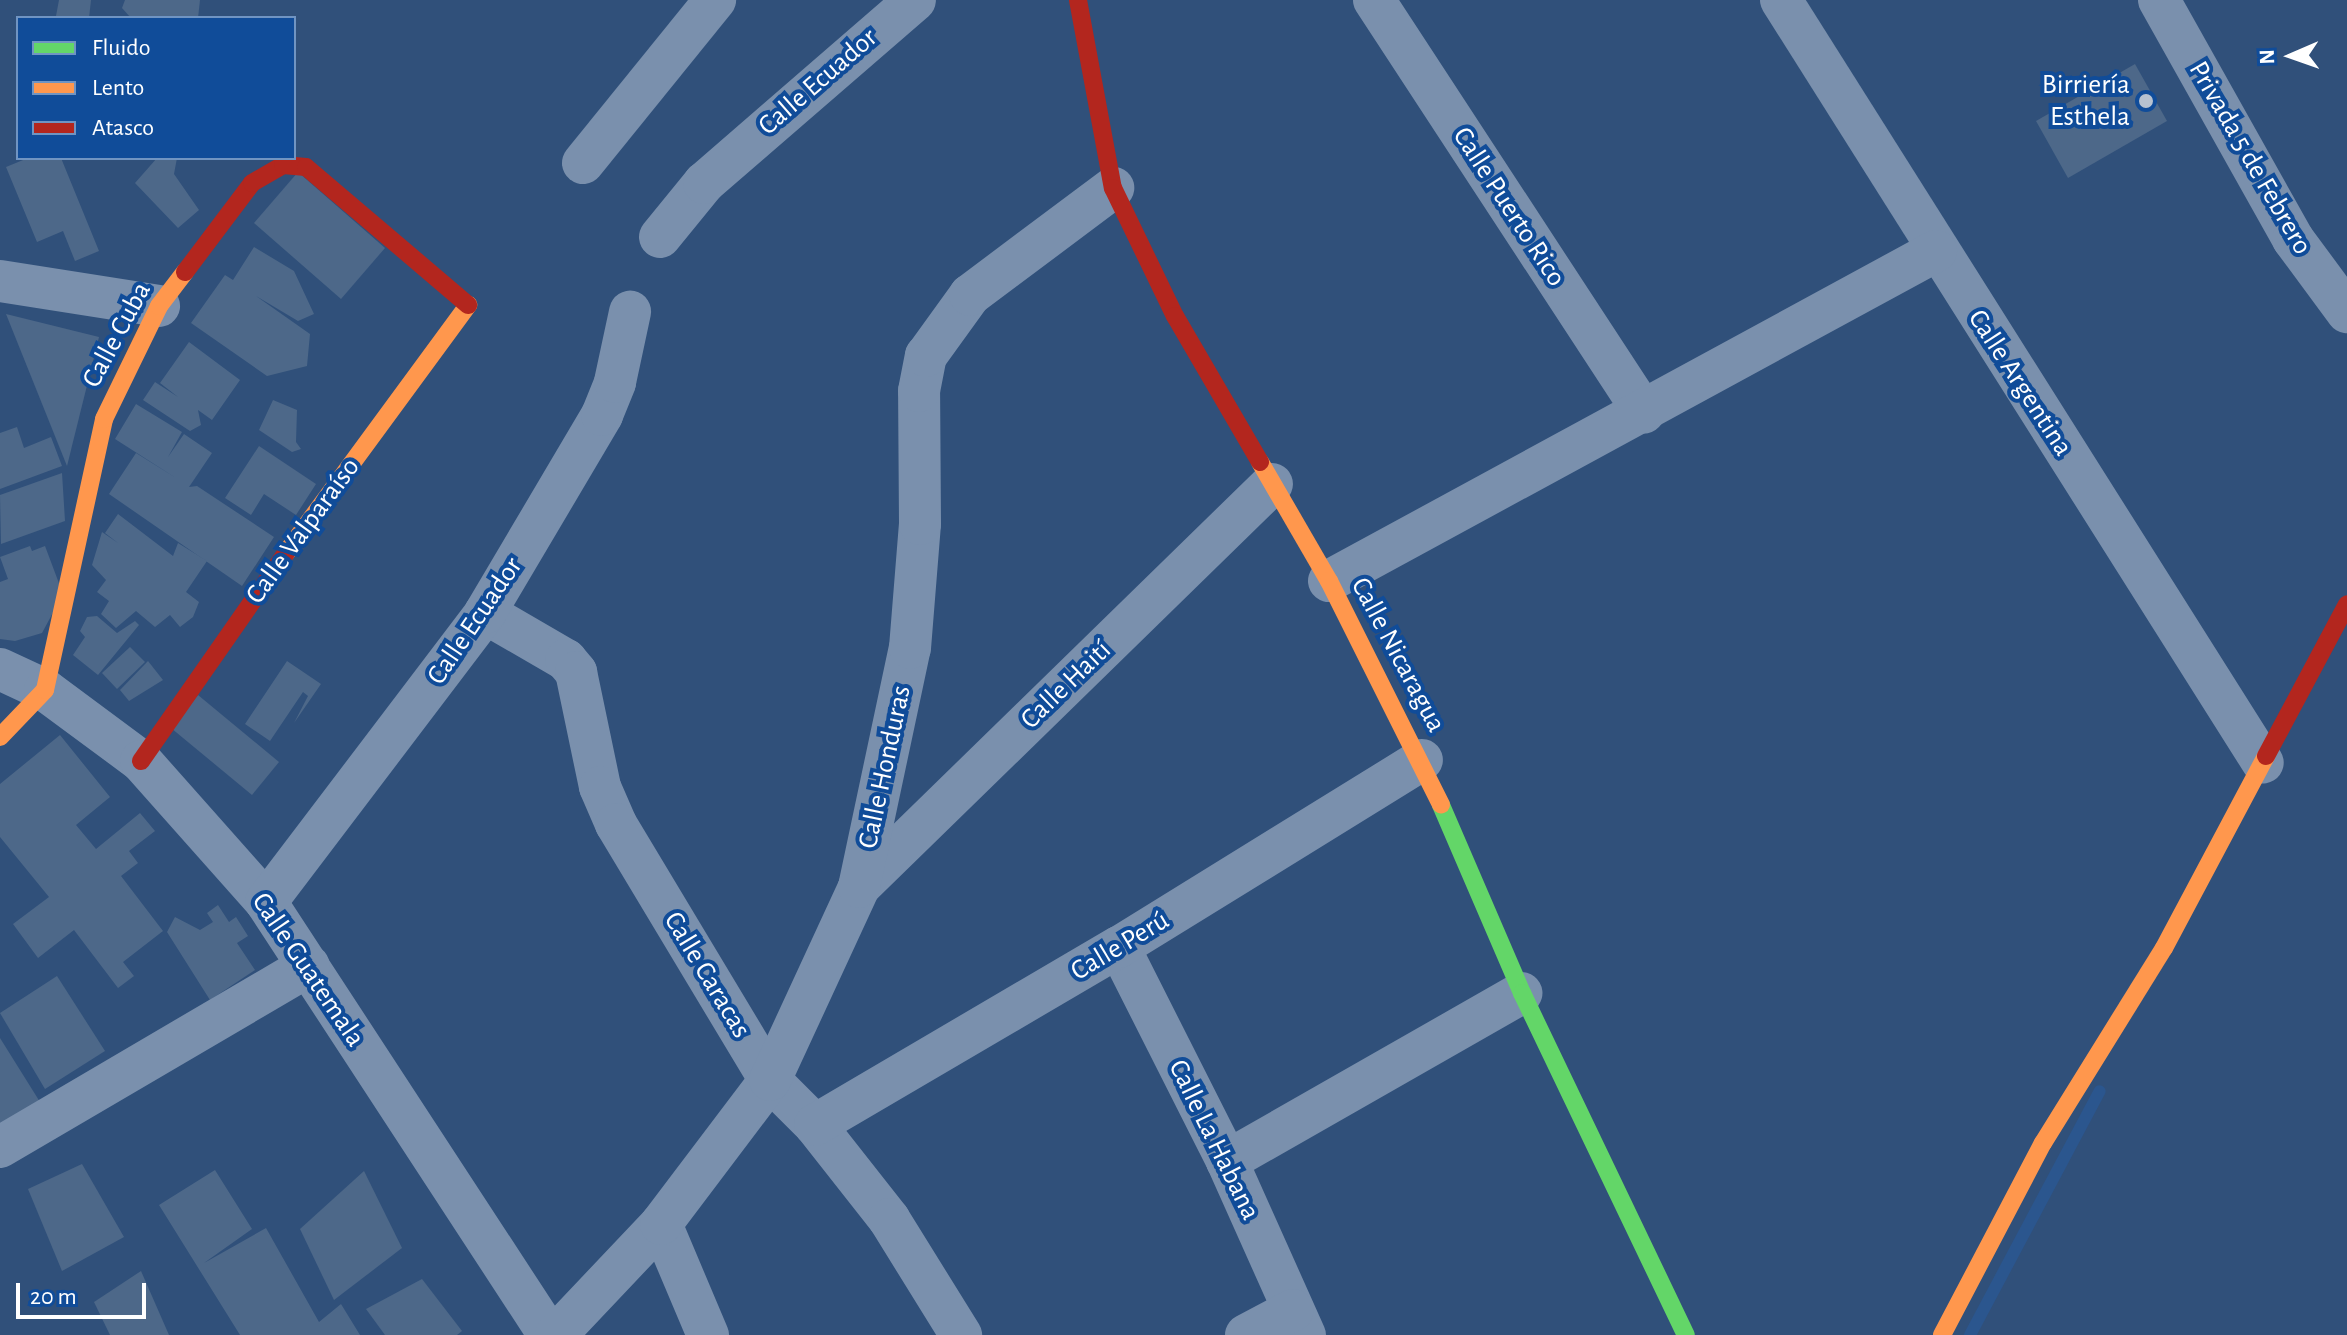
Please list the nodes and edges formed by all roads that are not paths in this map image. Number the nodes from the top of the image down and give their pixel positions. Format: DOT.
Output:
graph roads {
  1 [pos="715,0"];
  2 [pos="915,0"];
  3 [pos="1078,0"];
  4 [pos="1374,0"];
  5 [pos="1781,0"];
  6 [pos="2159,0"];
  7 [pos="583,163"];
  8 [pos="1113,188"];
  9 [pos="660,237"];
  10 [pos="1936,251"];
  11 [pos="0,281"];
  12 [pos="469,304"];
  13 [pos="159,306"];
  14 [pos="630,312"];
  15 [pos="2347,312"];
  16 [pos="1644,413"];
  17 [pos="1272,484"];
  18 [pos="1329,581"];
  19 [pos="2347,604"];
  20 [pos="485,613"];
  21 [pos="0,669"];
  22 [pos="45,690"];
  23 [pos="0,737"];
  24 [pos="1422,760"];
  25 [pos="141,761"];
  26 [pos="2263,763"];
  27 [pos="859,887"];
  28 [pos="266,902"];
  29 [pos="1119,947"];
  30 [pos="309,966"];
  31 [pos="1522,993"];
  32 [pos="770,1080"];
  33 [pos="815,1125"];
  34 [pos="0,1147"];
  35 [pos="1227,1161"];
  36 [pos="661,1224"];
  37 [pos="1299,1323"];
  38 [pos="549,1335"];
  39 [pos="556,1335"];
  40 [pos="708,1335"];
  41 [pos="961,1335"];
  42 [pos="1246,1335"];
  43 [pos="1686,1335"];
  44 [pos="1942,1335"];
  1 -- 7 [label="street"];
  2 -- 9 [label="street, Calle Ecuador"];
  3 -- 8 [label="street, Calle Nicaragua"];
  4 -- 16 [label="street, Calle Puerto Rico"];
  5 -- 10 [label="street, Calle Argentina"];
  6 -- 15 [label="street, Privada 5 de Febrero"];
  8 -- 17 [label="street, Calle Nicaragua"];
  8 -- 27 [label="street, Calle Honduras"];
  10 -- 16 [label="street"];
  10 -- 26 [label="street, Calle Argentina"];
  11 -- 13 [label="street"];
  12 -- 13 [label="street, Calle Cuba"];
  12 -- 25 [label="street, Calle Valparaíso"];
  13 -- 22 [label="street, Calle Cuba"];
  14 -- 20 [label="street, Calle Ecuador"];
  16 -- 18 [label="street"];
  17 -- 18 [label="street, Calle Nicaragua"];
  17 -- 27 [label="street, Calle Haití"];
  18 -- 24 [label="street, Calle Nicaragua"];
  19 -- 26 [label="street"];
  20 -- 28 [label="street, Calle Ecuador"];
  20 -- 32 [label="street, Calle Caracas"];
  21 -- 22 [label="street, Calle Guatemala"];
  22 -- 23 [label="street"];
  22 -- 25 [label="street, Calle Guatemala"];
  24 -- 29 [label="street, Calle Perú"];
  24 -- 31 [label="street, Calle Nicaragua"];
  25 -- 28 [label="street, Calle Guatemala"];
  26 -- 44 [label="street"];
  27 -- 32 [label="street, Calle Honduras"];
  28 -- 30 [label="street, Calle Guatemala"];
  29 -- 33 [label="street, Calle Perú"];
  29 -- 35 [label="street, Calle La Habana"];
  30 -- 34 [label="street"];
  30 -- 38 [label="street, Calle Guatemala"];
  31 -- 35 [label="street"];
  31 -- 43 [label="street, Calle Nicaragua"];
  32 -- 33 [label="street, Calle Caracas"];
  32 -- 36 [label="street, Calle Honduras"];
  33 -- 41 [label="street, Calle Caracas"];
  35 -- 37 [label="street, Calle La Habana"];
  36 -- 39 [label="street, Calle Honduras"];
  36 -- 40 [label="street"];
  37 -- 42 [label="street"];
}
